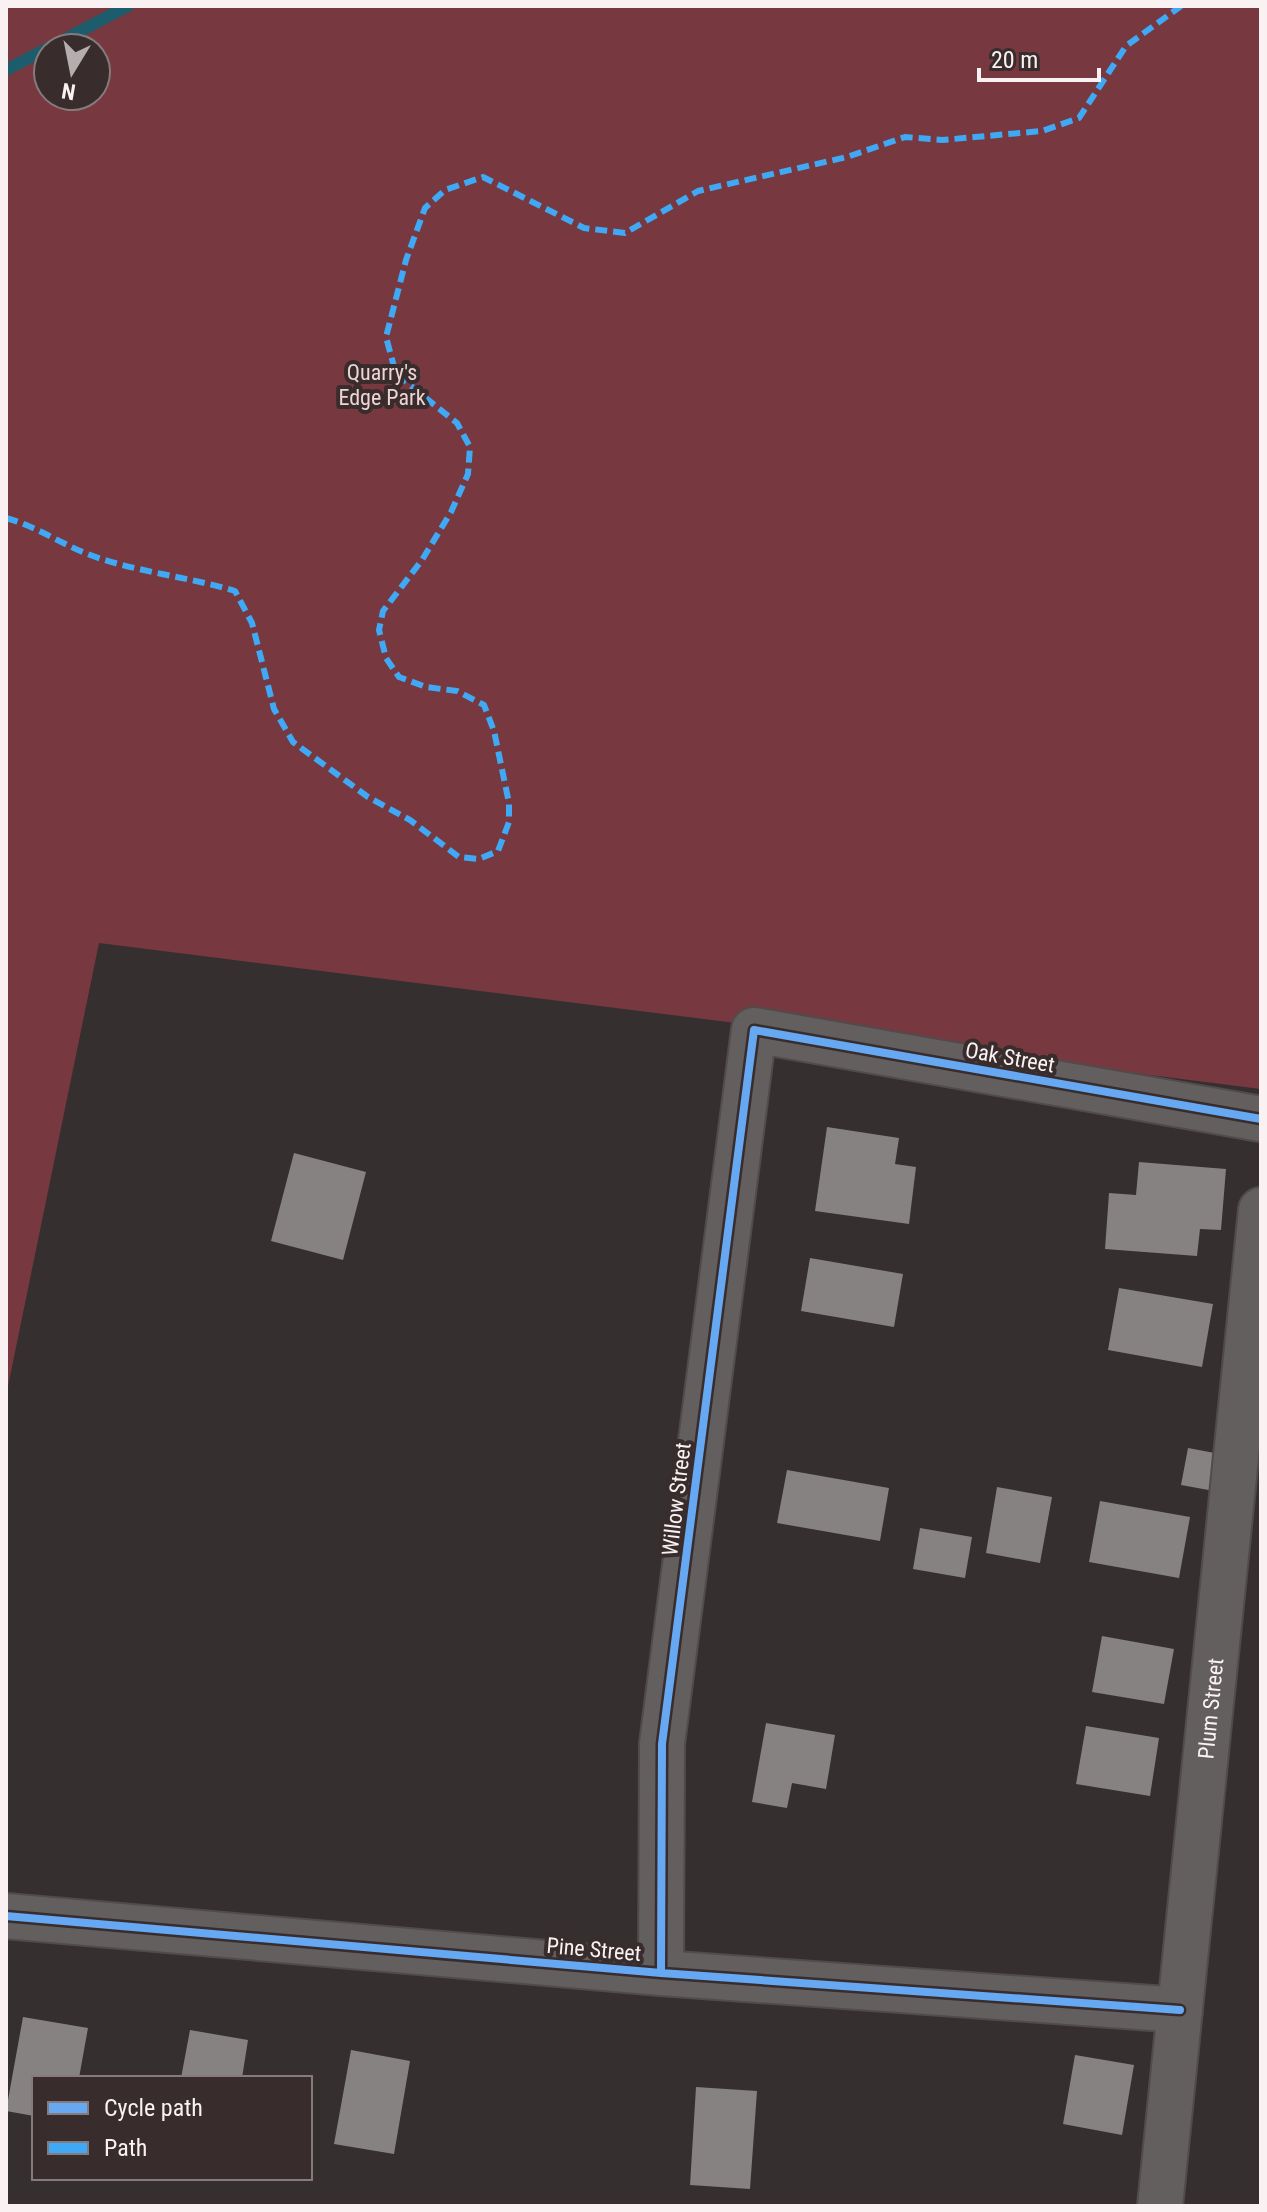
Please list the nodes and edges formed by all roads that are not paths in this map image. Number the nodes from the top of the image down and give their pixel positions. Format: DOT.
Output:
graph roads {
  1 [pos="754,1030"];
  2 [pos="1261,1119"];
  3 [pos="1261,1210"];
  4 [pos="6,1916"];
  5 [pos="661,1973"];
  6 [pos="1180,2010"];
  7 [pos="1160,2206"];
  1 -- 2 [label="street, Oak Street"];
  1 -- 5 [label="street, Willow Street"];
  3 -- 6 [label="street, Plum Street"];
  4 -- 5 [label="street, Pine Street"];
  5 -- 6 [label="street, Pine Street"];
  6 -- 7 [label="street, Plum Street"];
}
